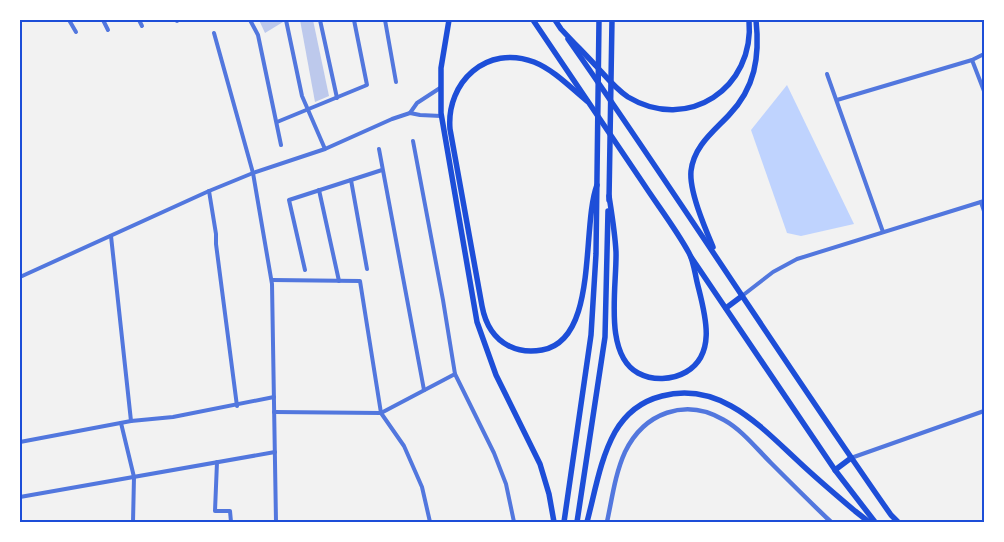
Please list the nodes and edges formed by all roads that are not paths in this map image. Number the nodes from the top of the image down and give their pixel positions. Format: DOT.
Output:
graph roads {
  1 [pos="69,20"];
  2 [pos="102,20"];
  3 [pos="139,20"];
  4 [pos="250,20"];
  5 [pos="286,20"];
  6 [pos="320,20"];
  7 [pos="354,20"];
  8 [pos="385,20"];
  9 [pos="449,20"];
  10 [pos="533,20"];
  11 [pos="555,20"];
  12 [pos="599,20"];
  13 [pos="612,20"];
  14 [pos="756,20"];
  15 [pos="749,21"];
  16 [pos="142,26"];
  17 [pos="561,29"];
  18 [pos="108,30"];
  19 [pos="76,32"];
  20 [pos="214,33"];
  21 [pos="984,54"];
  22 [pos="972,60"];
  23 [pos="827,74"];
  24 [pos="396,82"];
  25 [pos="440,88"];
  26 [pos="984,91"];
  27 [pos="337,98"];
  28 [pos="837,100"];
  29 [pos="589,103"];
  30 [pos="308,110"];
  31 [pos="410,113"];
  32 [pos="441,116"];
  33 [pos="277,122"];
  34 [pos="413,141"];
  35 [pos="281,145"];
  36 [pos="325,149"];
  37 [pos="379,149"];
  38 [pos="382,170"];
  39 [pos="253,173"];
  40 [pos="350,180"];
  41 [pos="597,185"];
  42 [pos="320,190"];
  43 [pos="209,191"];
  44 [pos="609,196"];
  45 [pos="982,201"];
  46 [pos="984,211"];
  47 [pos="883,232"];
  48 [pos="111,236"];
  49 [pos="690,254"];
  50 [pos="720,263"];
  51 [pos="368,269"];
  52 [pos="305,270"];
  53 [pos="20,277"];
  54 [pos="272,280"];
  55 [pos="338,281"];
  56 [pos="742,296"];
  57 [pos="726,308"];
  58 [pos="455,374"];
  59 [pos="424,390"];
  60 [pos="274,397"];
  61 [pos="237,406"];
  62 [pos="984,411"];
  63 [pos="274,412"];
  64 [pos="381,413"];
  65 [pos="131,421"];
  66 [pos="121,423"];
  67 [pos="20,442"];
  68 [pos="275,452"];
  69 [pos="851,458"];
  70 [pos="217,462"];
  71 [pos="835,470"];
  72 [pos="134,477"];
  73 [pos="20,497"];
  74 [pos="133,522"];
  75 [pos="231,522"];
  76 [pos="276,522"];
  77 [pos="430,522"];
  78 [pos="514,522"];
  79 [pos="554,522"];
  80 [pos="564,522"];
  81 [pos="576,522"];
  82 [pos="587,522"];
  83 [pos="607,522"];
  84 [pos="832,522"];
  85 [pos="869,522"];
  86 [pos="876,522"];
  87 [pos="898,522"];
  1 -- 19 [label="street"];
  2 -- 18 [label="street"];
  3 -- 16 [label="street"];
  4 -- 33 [label="street"];
  5 -- 30 [label="street"];
  6 -- 27 [label="street"];
  7 -- 27 [label="street"];
  8 -- 24 [label="street"];
  9 -- 25 [label="main road"];
  10 -- 29 [label="main road"];
  11 -- 17 [label="main road"];
  12 -- 41 [label="main road"];
  13 -- 44 [label="main road"];
  14 -- 50 [label="main road"];
  15 -- 17 [label="main road"];
  17 -- 50 [label="main road"];
  20 -- 39 [label="street"];
  21 -- 22 [label="street"];
  22 -- 26 [label="street"];
  22 -- 28 [label="street"];
  23 -- 28 [label="street"];
  25 -- 31 [label="street"];
  25 -- 32 [label="main road"];
  27 -- 30 [label="street"];
  28 -- 47 [label="street"];
  29 -- 41 [label="main road"];
  29 -- 49 [label="main road"];
  30 -- 33 [label="street"];
  30 -- 36 [label="street"];
  31 -- 32 [label="street"];
  31 -- 36 [label="street"];
  32 -- 79 [label="main road"];
  33 -- 35 [label="street"];
  34 -- 58 [label="street"];
  36 -- 39 [label="street"];
  37 -- 38 [label="street"];
  38 -- 40 [label="street"];
  38 -- 59 [label="street"];
  39 -- 43 [label="street"];
  39 -- 54 [label="street"];
  40 -- 42 [label="street"];
  40 -- 51 [label="street"];
  41 -- 80 [label="main road"];
  42 -- 52 [label="street"];
  42 -- 55 [label="street"];
  43 -- 48 [label="street"];
  43 -- 61 [label="street"];
  44 -- 49 [label="main road"];
  44 -- 81 [label="main road"];
  45 -- 46 [label="street"];
  45 -- 47 [label="street"];
  47 -- 56 [label="street"];
  48 -- 53 [label="street"];
  48 -- 65 [label="street"];
  49 -- 57 [label="main road"];
  50 -- 56 [label="main road"];
  54 -- 55 [label="street"];
  54 -- 60 [label="street"];
  55 -- 64 [label="street"];
  56 -- 57 [label="main road"];
  56 -- 69 [label="main road"];
  57 -- 71 [label="main road"];
  58 -- 59 [label="street"];
  58 -- 78 [label="street"];
  59 -- 64 [label="street"];
  60 -- 61 [label="street"];
  60 -- 63 [label="street"];
  61 -- 65 [label="street"];
  62 -- 69 [label="street"];
  63 -- 64 [label="street"];
  63 -- 68 [label="street"];
  64 -- 77 [label="street"];
  65 -- 66 [label="street"];
  66 -- 67 [label="street"];
  66 -- 72 [label="street"];
  68 -- 70 [label="street"];
  68 -- 76 [label="street"];
  69 -- 71 [label="main road"];
  69 -- 87 [label="main road"];
  70 -- 72 [label="street"];
  70 -- 75 [label="street"];
  71 -- 86 [label="main road"];
  72 -- 73 [label="street"];
  72 -- 74 [label="street"];
  82 -- 85 [label="main road"];
  83 -- 84 [label="street"];
}
